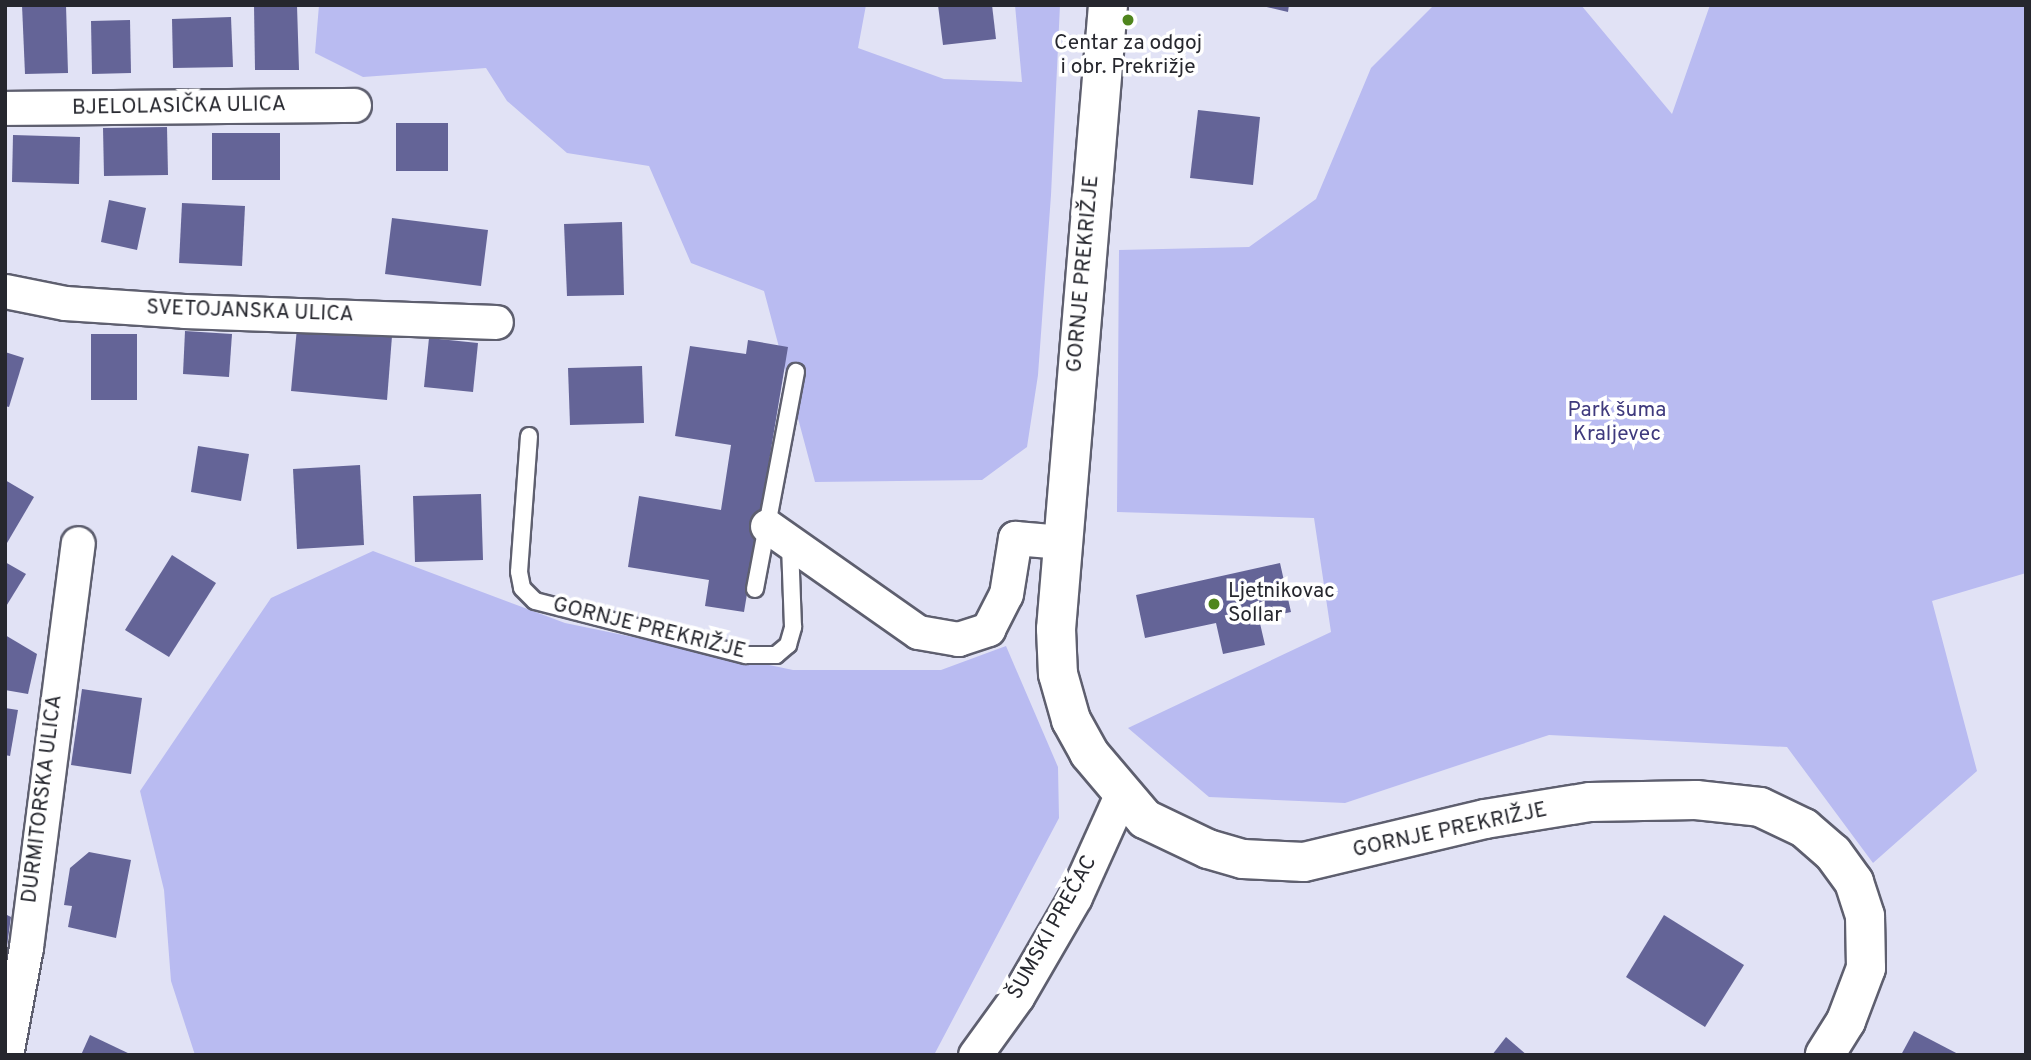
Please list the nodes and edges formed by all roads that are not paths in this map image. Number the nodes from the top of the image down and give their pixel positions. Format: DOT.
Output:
graph roads {
  1 [pos="1108,5"];
  2 [pos="354,105"];
  3 [pos="5,108"];
  4 [pos="5,291"];
  5 [pos="496,323"];
  6 [pos="796,372"];
  7 [pos="528,436"];
  8 [pos="779,536"];
  9 [pos="1062,542"];
  10 [pos="78,543"];
  11 [pos="755,589"];
  12 [pos="1121,795"];
  13 [pos="6,1055"];
  14 [pos="975,1055"];
  15 [pos="1825,1055"];
  1 -- 9 [label="street, GORNJE PREKRIŽJE"];
  2 -- 3 [label="street, BJELOLASIČKA ULICA"];
  4 -- 5 [label="street, SVETOJANSKA ULICA"];
  6 -- 8 [label="lane"];
  7 -- 8 [label="lane, GORNJE PREKRIŽJE"];
  8 -- 9 [label="street"];
  8 -- 11 [label="lane"];
  9 -- 12 [label="street, GORNJE PREKRIŽJE"];
  10 -- 13 [label="street, DURMITORSKA ULICA"];
  12 -- 14 [label="street, ŠUMSKI PREČAC"];
  12 -- 15 [label="street, GORNJE PREKRIŽJE"];
}
